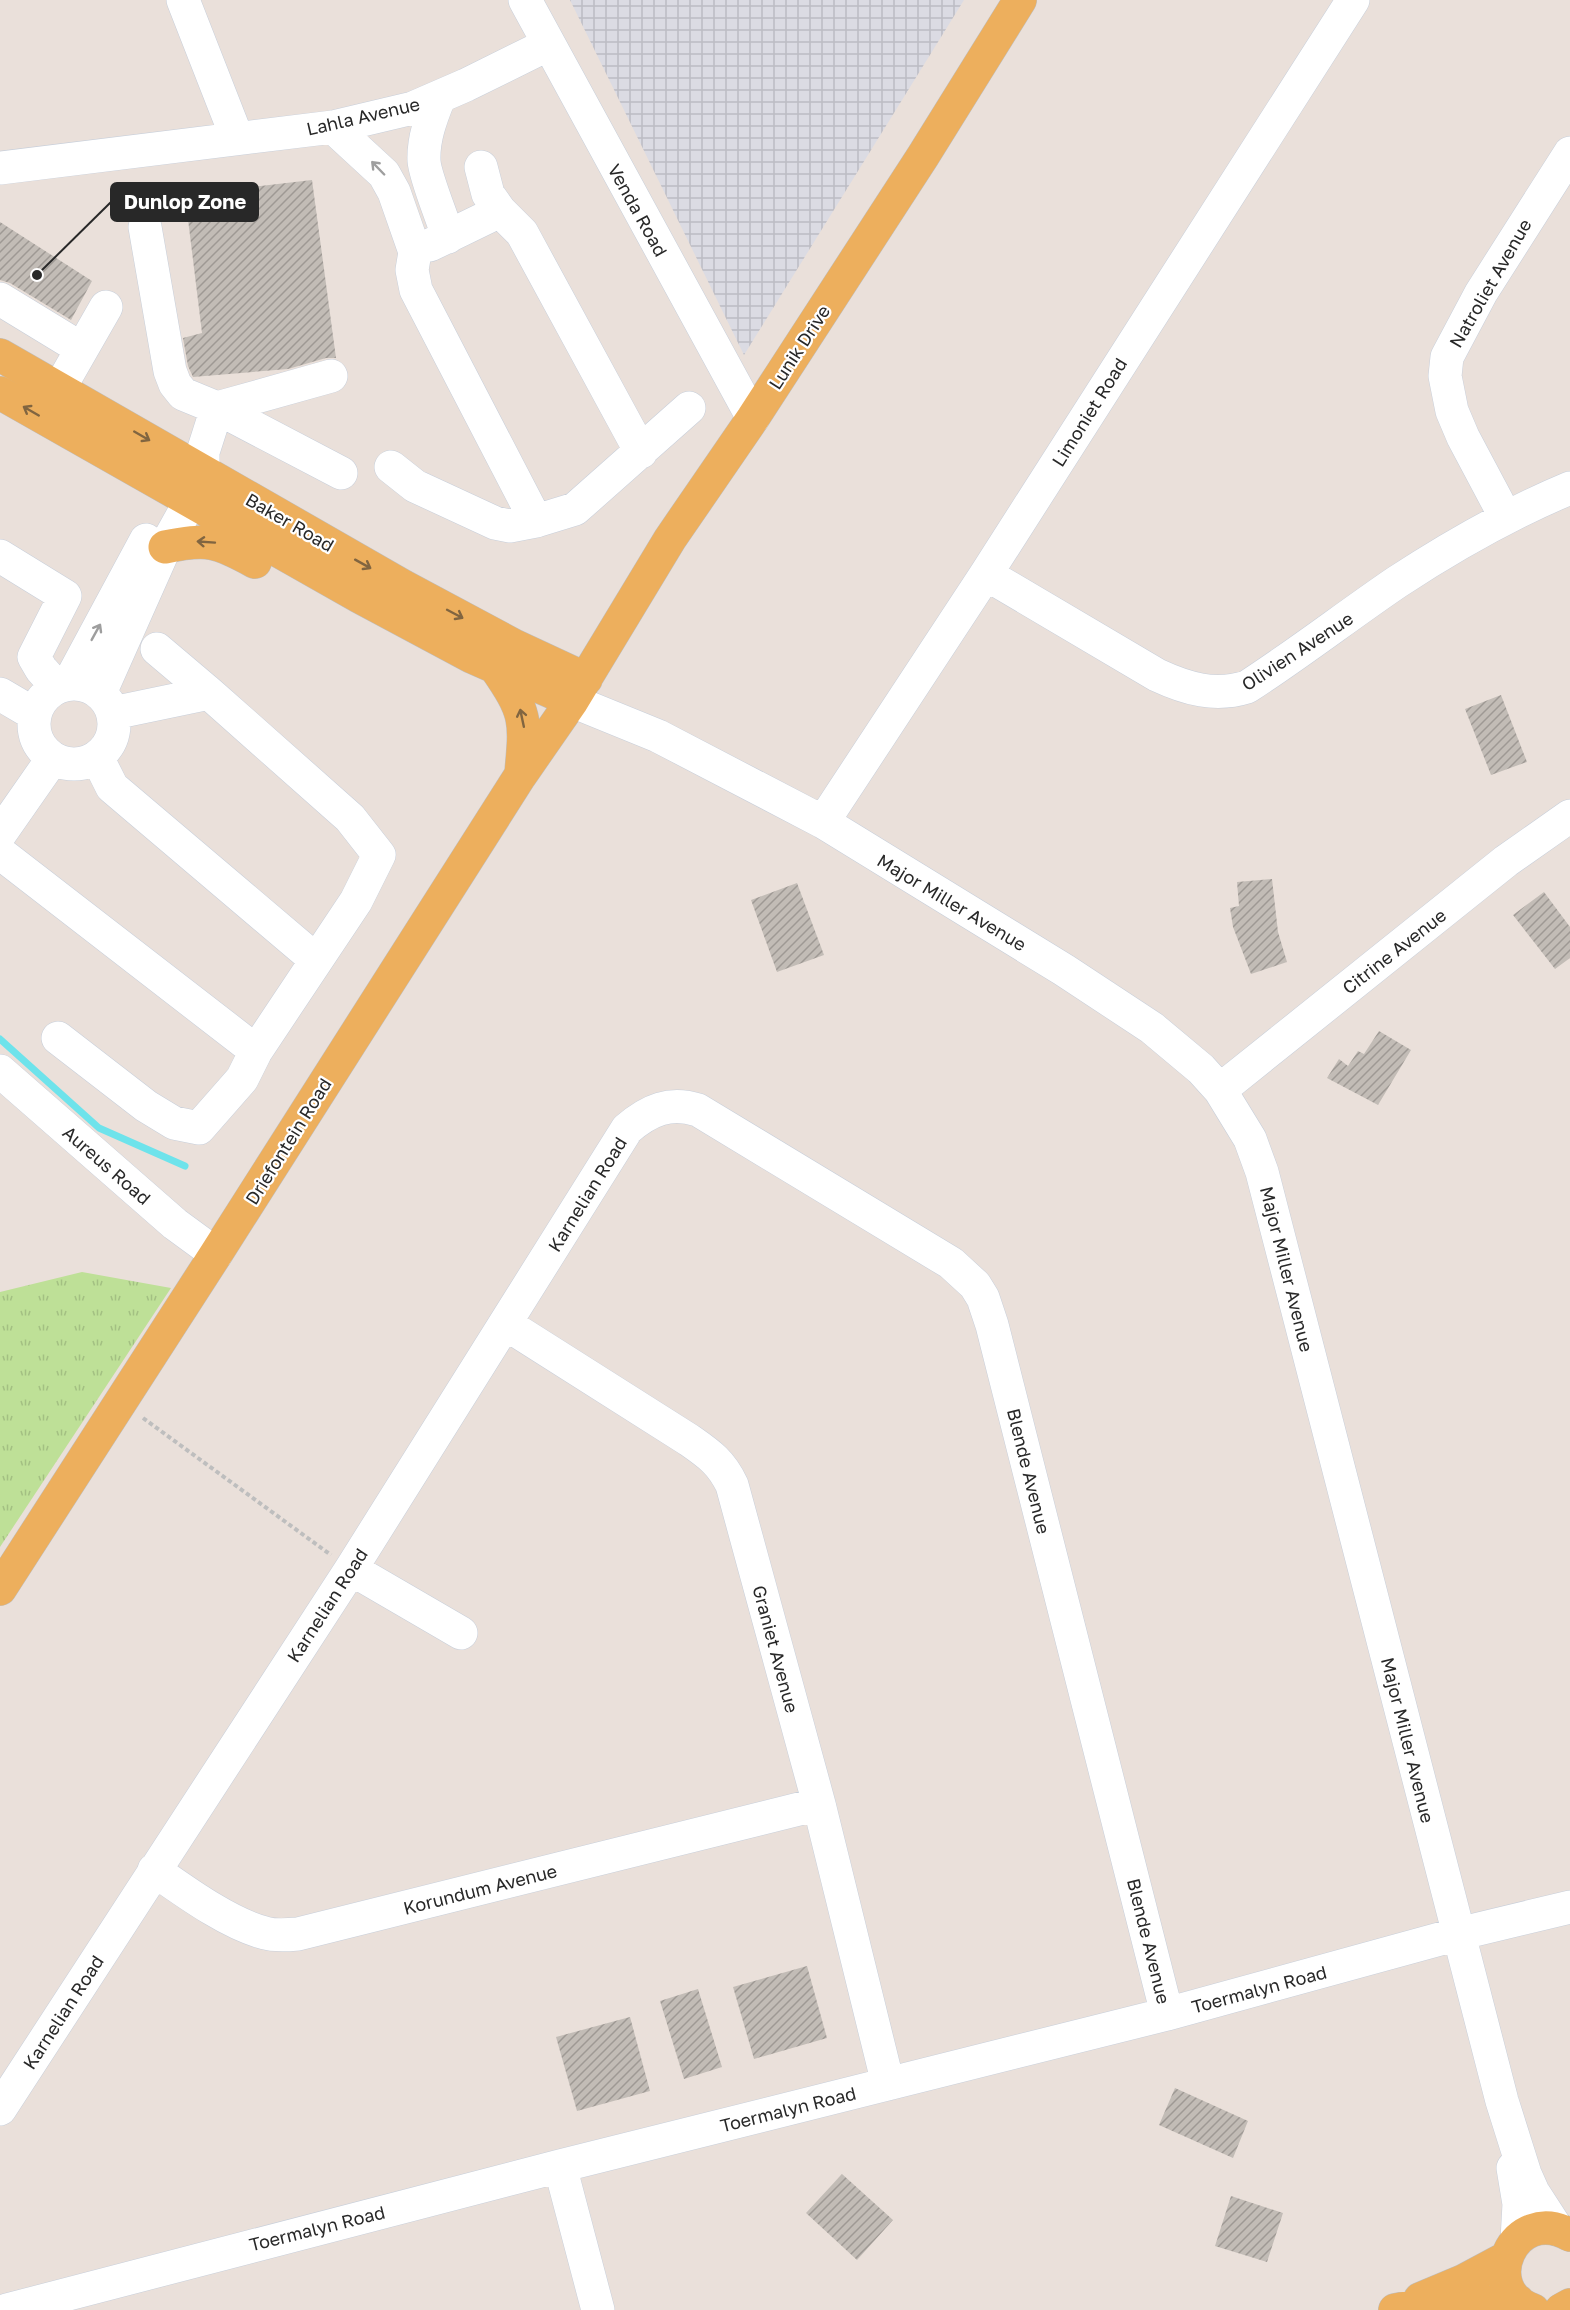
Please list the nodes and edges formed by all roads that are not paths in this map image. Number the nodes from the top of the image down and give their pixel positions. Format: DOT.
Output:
graph roads {
  1 [pos="183,0"];
  2 [pos="525,0"];
  3 [pos="1020,0"];
  4 [pos="1353,0"];
  5 [pos="549,44"];
  6 [pos="439,98"];
  7 [pos="333,127"];
  8 [pos="237,138"];
  9 [pos="1570,153"];
  10 [pos="481,166"];
  11 [pos="0,168"];
  12 [pos="500,211"];
  13 [pos="145,227"];
  14 [pos="448,237"];
  15 [pos="415,252"];
  16 [pos="0,299"];
  17 [pos="106,307"];
  18 [pos="82,349"];
  19 [pos="0,355"];
  20 [pos="331,376"];
  21 [pos="59,389"];
  22 [pos="0,393"];
  23 [pos="217,408"];
  24 [pos="689,408"];
  25 [pos="753,418"];
  26 [pos="641,452"];
  27 [pos="197,462"];
  28 [pos="391,468"];
  29 [pos="341,472"];
  30 [pos="1570,488"];
  31 [pos="181,497"];
  32 [pos="1506,518"];
  33 [pos="536,521"];
  34 [pos="165,547"];
  35 [pos="0,556"];
  36 [pos="986,574"];
  37 [pos="357,596"];
  38 [pos="157,649"];
  39 [pos="495,667"];
  40 [pos="63,685"];
  41 [pos="578,691"];
  42 [pos="209,693"];
  43 [pos="0,694"];
  44 [pos="106,703"];
  45 [pos="34,714"];
  46 [pos="97,757"];
  47 [pos="53,758"];
  48 [pos="520,776"];
  49 [pos="1570,816"];
  50 [pos="823,822"];
  51 [pos="0,834"];
  52 [pos="0,853"];
  53 [pos="315,960"];
  54 [pos="58,1038"];
  55 [pos="256,1051"];
  56 [pos="0,1071"];
  57 [pos="1220,1090"];
  58 [pos="660,1108"];
  59 [pos="216,1254"];
  60 [pos="506,1324"];
  61 [pos="351,1569"];
  62 [pos="0,1589"];
  63 [pos="461,1633"];
  64 [pos="819,1804"];
  65 [pos="154,1870"];
  66 [pos="1570,1907"];
  67 [pos="1458,1934"];
  68 [pos="1167,2014"];
  69 [pos="888,2084"];
  70 [pos="1502,2101"];
  71 [pos="0,2109"];
  72 [pos="560,2166"];
  73 [pos="1564,2232"];
  74 [pos="1511,2249"];
  75 [pos="1570,2305"];
  76 [pos="1525,2306"];
  77 [pos="1402,2308"];
  78 [pos="7,2310"];
  79 [pos="598,2310"];
  80 [pos="1561,2310"];
  1 -- 8 [label="street"];
  2 -- 5 [label="street, Venda Road"];
  3 -- 25 [label="main road, Lunik Drive"];
  4 -- 36 [label="street, Limoniet Road"];
  5 -- 6 [label="street, Lahla Avenue"];
  5 -- 25 [label="street, Venda Road"];
  6 -- 7 [label="street, Lahla Avenue"];
  6 -- 14 [label="street"];
  7 -- 8 [label="street, Lahla Avenue"];
  15 -- 7 [label="street, one-way"];
  8 -- 11 [label="street, Lahla Avenue"];
  9 -- 32 [label="street, Natroliet Avenue"];
  10 -- 12 [label="street"];
  12 -- 14 [label="street"];
  12 -- 26 [label="street"];
  13 -- 23 [label="street"];
  14 -- 15 [label="street"];
  15 -- 33 [label="street"];
  16 -- 18 [label="street"];
  17 -- 18 [label="street"];
  18 -- 21 [label="street"];
  19 -- 21 [label="main road, Baker Road"];
  20 -- 23 [label="street"];
  21 -- 27 [label="main road, Baker Road, one-way"];
  31 -- 22 [label="main road, Baker Road, one-way"];
  23 -- 27 [label="street"];
  23 -- 29 [label="street"];
  24 -- 26 [label="street"];
  25 -- 41 [label="main road, Lunik Drive"];
  26 -- 33 [label="street"];
  27 -- 31 [label="street"];
  27 -- 41 [label="main road, Baker Road, one-way"];
  28 -- 33 [label="street"];
  30 -- 32 [label="street, Olivien Avenue"];
  31 -- 34 [label="street"];
  31 -- 37 [label="main road, Baker Road"];
  40 -- 31 [label="street, one-way"];
  32 -- 36 [label="street, Olivien Avenue"];
  37 -- 34 [label="main road, one-way"];
  34 -- 44 [label="street"];
  35 -- 40 [label="street"];
  36 -- 50 [label="street, Limoniet Road"];
  37 -- 39 [label="main road, Baker Road"];
  38 -- 42 [label="street"];
  39 -- 41 [label="main road, Baker Road"];
  48 -- 39 [label="main road, one-way"];
  40 -- 44 [label="street"];
  40 -- 45 [label="street"];
  41 -- 48 [label="main road, Driefontein Road"];
  41 -- 50 [label="street, Major Miller Avenue"];
  42 -- 44 [label="street"];
  42 -- 53 [label="street"];
  43 -- 45 [label="street"];
  44 -- 46 [label="street"];
  45 -- 47 [label="street"];
  46 -- 47 [label="street"];
  46 -- 53 [label="street"];
  47 -- 51 [label="street"];
  48 -- 59 [label="main road, Driefontein Road"];
  49 -- 57 [label="street, Citrine Avenue"];
  50 -- 57 [label="street, Major Miller Avenue"];
  52 -- 55 [label="street"];
  53 -- 55 [label="street"];
  54 -- 55 [label="street"];
  56 -- 59 [label="street, Aureus Road"];
  57 -- 67 [label="street, Major Miller Avenue"];
  58 -- 60 [label="street, Karnelian Road"];
  58 -- 68 [label="street, Blende Avenue"];
  59 -- 62 [label="main road, Driefontein Road"];
  60 -- 61 [label="street, Karnelian Road"];
  60 -- 64 [label="street, Graniet Avenue"];
  61 -- 63 [label="street"];
  61 -- 65 [label="street, Karnelian Road"];
  64 -- 65 [label="street, Korundum Avenue"];
  64 -- 69 [label="street, Graniet Avenue"];
  65 -- 71 [label="street, Karnelian Road"];
  66 -- 67 [label="street, Toermalyn Road"];
  67 -- 68 [label="street, Toermalyn Road"];
  67 -- 70 [label="street, Major Miller Avenue"];
  68 -- 69 [label="street, Toermalyn Road"];
  69 -- 72 [label="street, Toermalyn Road"];
  70 -- 73 [label="street, Major Miller Avenue"];
  70 -- 74 [label="street, Major Miller Avenue"];
  72 -- 78 [label="street, Toermalyn Road"];
  72 -- 79 [label="street"];
  73 -- 74 [label="main road"];
  74 -- 76 [label="main road"];
  74 -- 77 [label="main road"];
  75 -- 80 [label="main road"];
  76 -- 77 [label="main road"];
}
